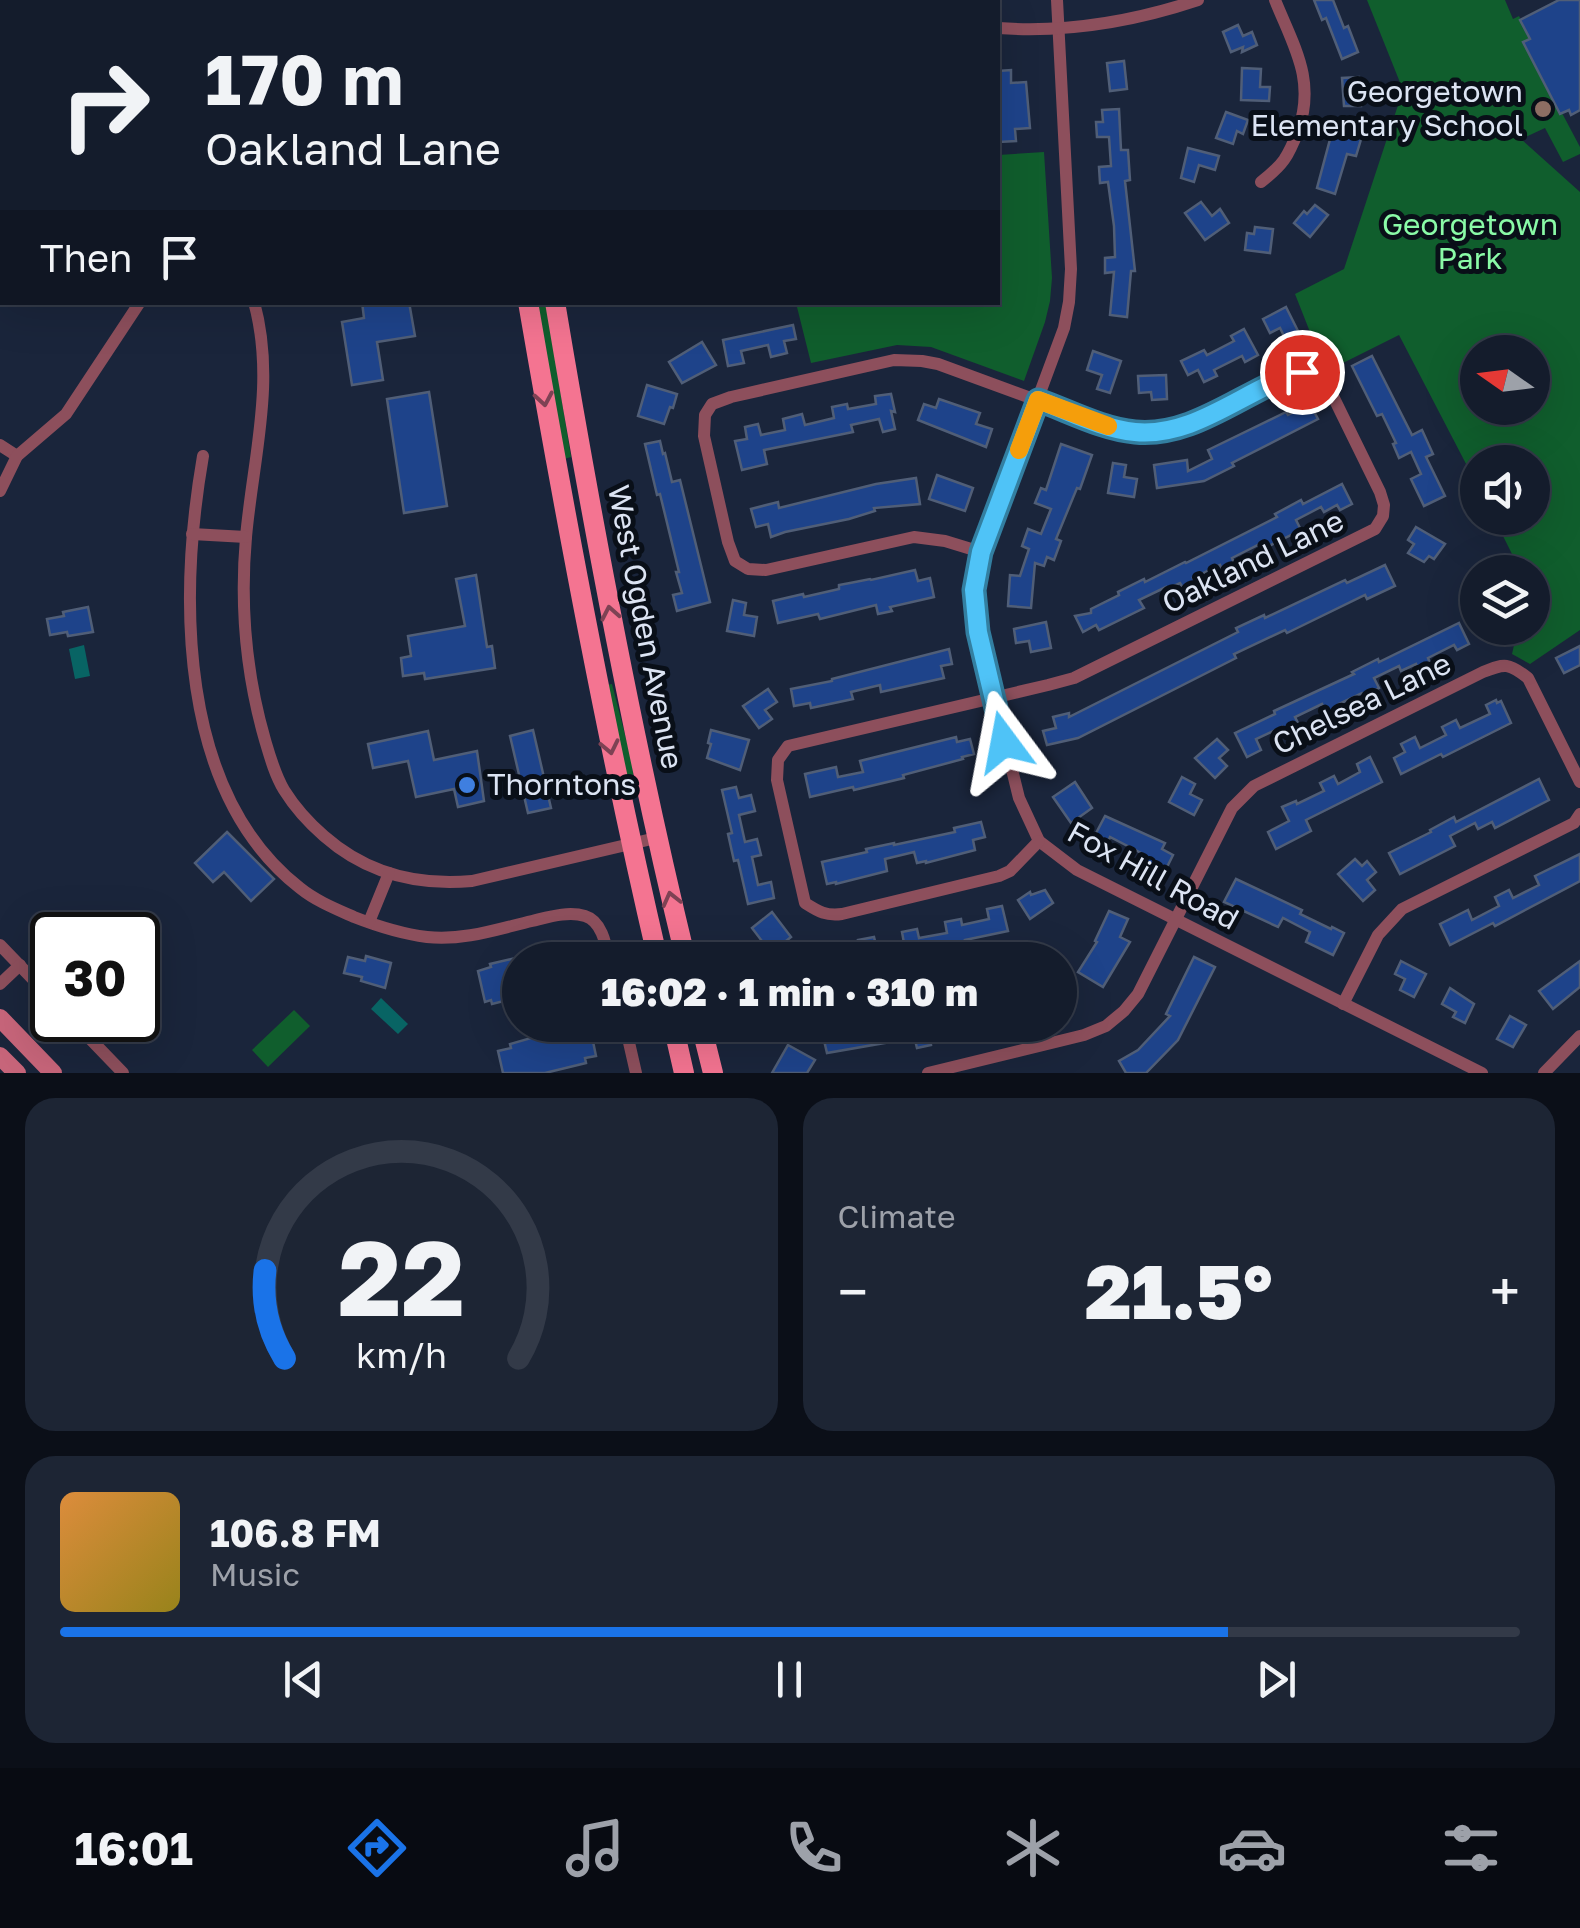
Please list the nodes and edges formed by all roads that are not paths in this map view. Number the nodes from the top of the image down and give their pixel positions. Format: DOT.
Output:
graph roads {
  1 [pos="1057,0"];
  2 [pos="1198,0"];
  3 [pos="1275,0"];
  4 [pos="1000,28"];
  5 [pos="1059,30"];
  6 [pos="1261,182"];
  7 [pos="138,305"];
  8 [pos="255,305"];
  9 [pos="529,305"];
  10 [pos="556,305"];
  11 [pos="1038,400"];
  12 [pos="0,445"];
  13 [pos="17,456"];
  14 [pos="203,456"];
  15 [pos="558,480"];
  16 [pos="586,485"];
  17 [pos="0,492"];
  18 [pos="192,534"];
  19 [pos="246,538"];
  20 [pos="981,552"];
  21 [pos="994,698"];
  22 [pos="1580,782"];
  23 [pos="1580,814"];
  24 [pos="656,838"];
  25 [pos="1040,841"];
  26 [pos="631,845"];
  27 [pos="389,874"];
  28 [pos="1176,920"];
  29 [pos="368,922"];
  30 [pos="604,942"];
  31 [pos="654,942"];
  32 [pos="682,942"];
  33 [pos="0,944"];
  34 [pos="20,965"];
  35 [pos="30,976"];
  36 [pos="0,984"];
  37 [pos="1343,1004"];
  38 [pos="0,1018"];
  39 [pos="1580,1036"];
  40 [pos="93,1042"];
  41 [pos="629,1042"];
  42 [pos="677,1042"];
  43 [pos="705,1042"];
  44 [pos="0,1056"];
  45 [pos="17,1073"];
  46 [pos="53,1073"];
  47 [pos="123,1073"];
  48 [pos="636,1073"];
  49 [pos="684,1073"];
  50 [pos="713,1073"];
  51 [pos="928,1073"];
  52 [pos="1482,1073"];
  53 [pos="1544,1073"];
  1 -- 5 [label="street, Fox Hill Road"];
  2 -- 5 [label="street"];
  3 -- 6 [label="street"];
  4 -- 5 [label="street"];
  5 -- 11 [label="street, Fox Hill Road"];
  7 -- 13 [label="street"];
  8 -- 19 [label="street"];
  9 -- 15 [label="main road, West Ogden Avenue, one-way"];
  10 -- 16 [label="main road, West Ogden Avenue"];
  11 -- 20 [label="street, Fox Hill Road"];
  11 -- 20 [label="street"];
  11 -- 21 [label="street, Oakland Lane"];
  12 -- 13 [label="street"];
  13 -- 17 [label="street"];
  14 -- 18 [label="street"];
  15 -- 16 [label="main road"];
  15 -- 26 [label="main road, West Ogden Avenue, one-way"];
  24 -- 16 [label="main road, West Ogden Avenue, one-way"];
  18 -- 19 [label="street"];
  18 -- 29 [label="street"];
  19 -- 27 [label="street"];
  20 -- 21 [label="street, Fox Hill Road"];
  21 -- 25 [label="street, Fox Hill Road"];
  21 -- 25 [label="street"];
  22 -- 28 [label="street, Chelsea Lane"];
  23 -- 37 [label="street"];
  24 -- 26 [label="street"];
  32 -- 24 [label="main road, West Ogden Avenue, one-way"];
  25 -- 28 [label="street, Fox Hill Road"];
  26 -- 27 [label="street"];
  26 -- 31 [label="main road, West Ogden Avenue"];
  27 -- 29 [label="street"];
  28 -- 37 [label="street, Fox Hill Road"];
  28 -- 51 [label="street, Chelsea Lane"];
  29 -- 30 [label="street"];
  33 -- 34 [label="street"];
  34 -- 35 [label="street"];
  34 -- 36 [label="street"];
  37 -- 52 [label="street, Fox Hill Road"];
  38 -- 46 [label="main road"];
  39 -- 53 [label="street"];
  40 -- 47 [label="street"];
  41 -- 48 [label="street"];
  42 -- 49 [label="main road"];
  43 -- 50 [label="main road"];
  44 -- 45 [label="main road"];
}
